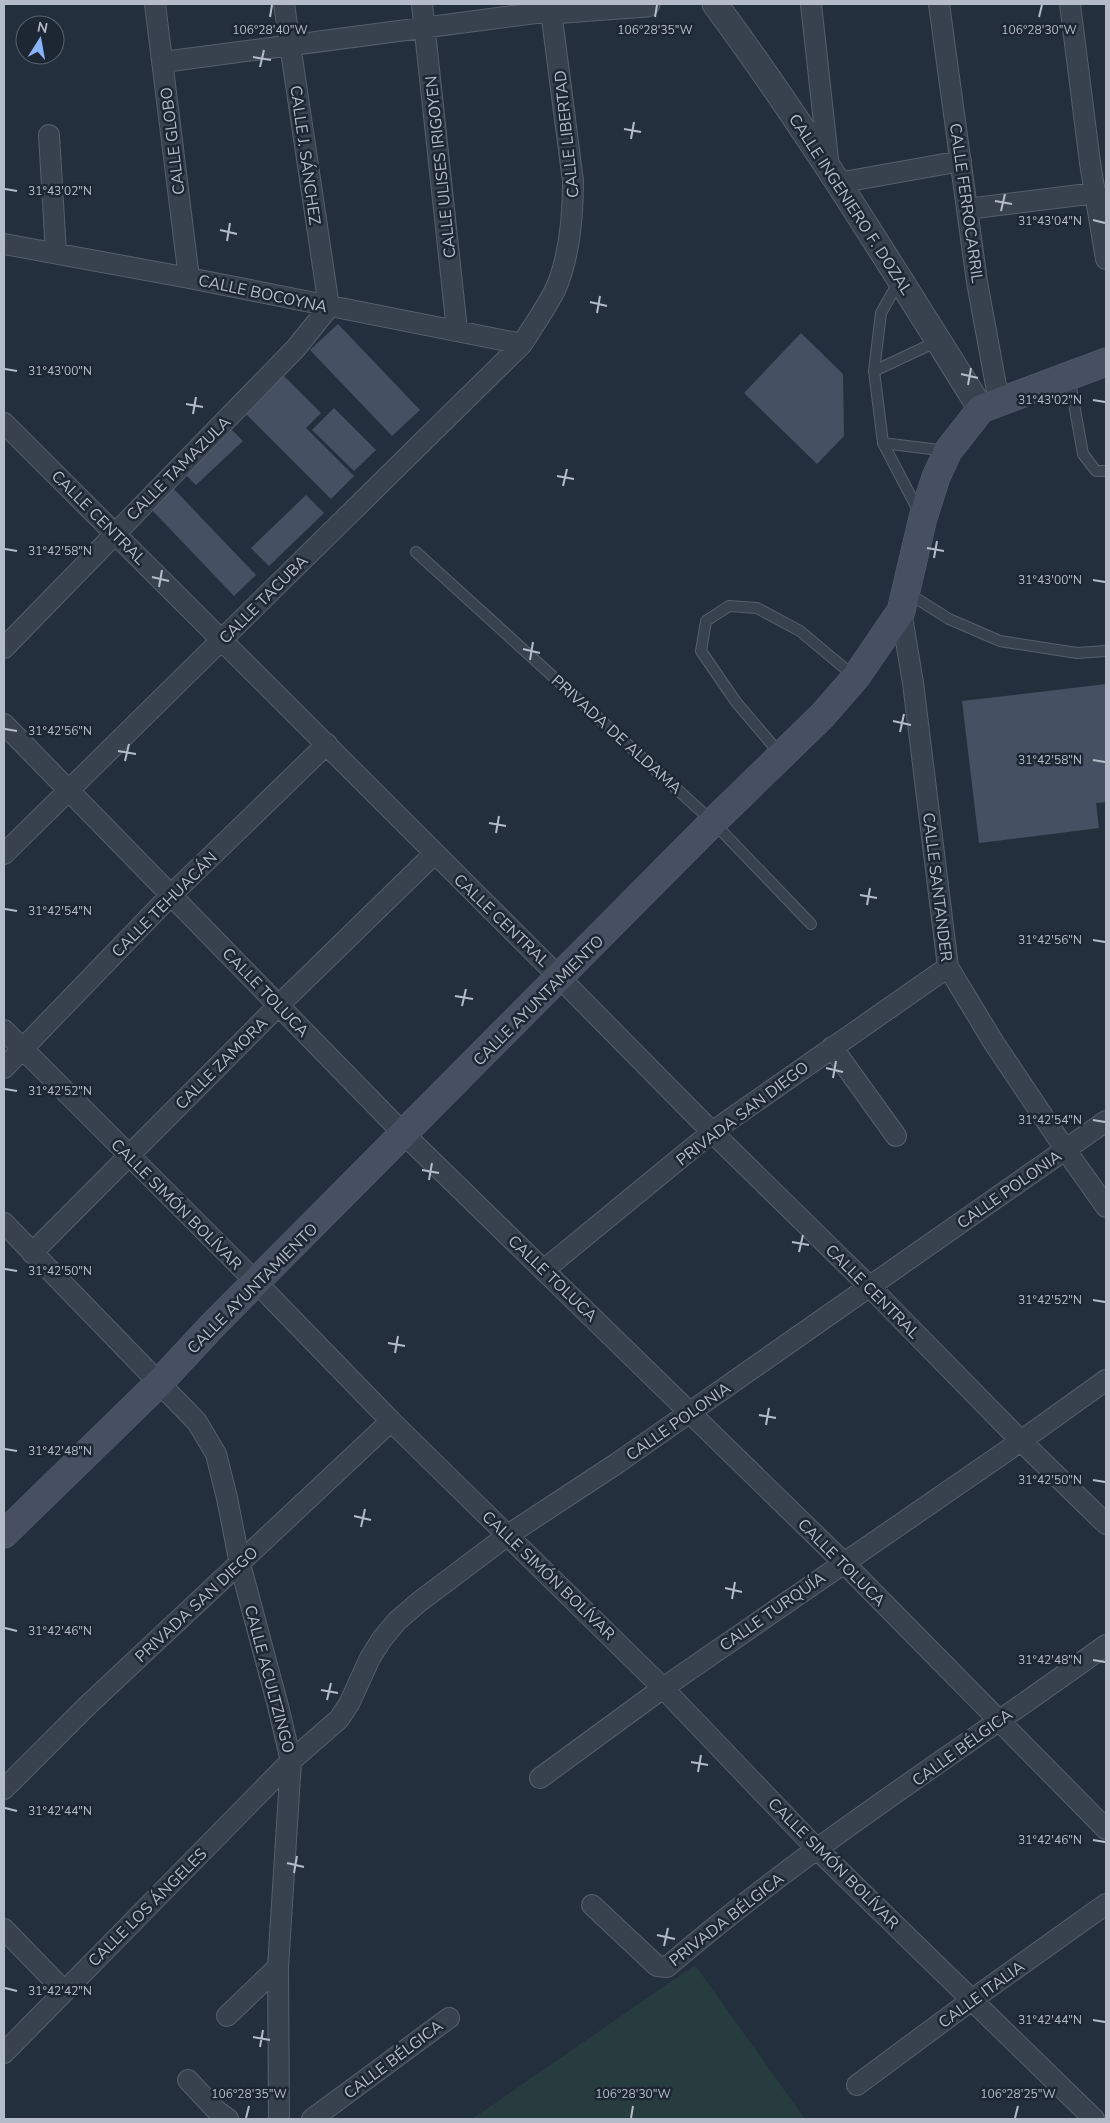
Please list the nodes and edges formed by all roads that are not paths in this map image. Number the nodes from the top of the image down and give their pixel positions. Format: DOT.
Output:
graph roads {
  1 [pos="155,4"];
  2 [pos="284,4"];
  3 [pos="422,4"];
  4 [pos="647,4"];
  5 [pos="715,4"];
  6 [pos="811,4"];
  7 [pos="939,4"];
  8 [pos="1070,4"];
  9 [pos="551,7"];
  10 [pos="425,27"];
  11 [pos="290,45"];
  12 [pos="163,62"];
  13 [pos="49,135"];
  14 [pos="961,161"];
  15 [pos="1098,162"];
  16 [pos="833,176"];
  17 [pos="1096,193"];
  18 [pos="967,209"];
  19 [pos="4,244"];
  20 [pos="56,253"];
  21 [pos="1106,259"];
  22 [pos="189,278"];
  23 [pos="900,280"];
  24 [pos="329,307"];
  25 [pos="457,330"];
  26 [pos="938,341"];
  27 [pos="522,344"];
  28 [pos="1106,362"];
  29 [pos="874,371"];
  30 [pos="1069,376"];
  31 [pos="990,405"];
  32 [pos="4,423"];
  33 [pos="883,443"];
  34 [pos="948,451"];
  35 [pos="1106,471"];
  36 [pos="922,518"];
  37 [pos="115,532"];
  38 [pos="416,552"];
  39 [pos="903,601"];
  40 [pos="222,640"];
  41 [pos="4,648"];
  42 [pos="1106,651"];
  43 [pos="856,677"];
  44 [pos="4,724"];
  45 [pos="327,744"];
  46 [pos="781,756"];
  47 [pos="69,790"];
  48 [pos="714,822"];
  49 [pos="4,854"];
  50 [pos="434,854"];
  51 [pos="171,894"];
  52 [pos="810,924"];
  53 [pos="948,967"];
  54 [pos="560,978"];
  55 [pos="279,1005"];
  56 [pos="4,1030"];
  57 [pos="832,1047"];
  58 [pos="23,1050"];
  59 [pos="4,1068"];
  60 [pos="1106,1121"];
  61 [pos="712,1132"];
  62 [pos="404,1134"];
  63 [pos="896,1136"];
  64 [pos="1065,1149"];
  65 [pos="129,1157"];
  66 [pos="1106,1207"];
  67 [pos="4,1223"];
  68 [pos="32,1253"];
  69 [pos="545,1269"];
  70 [pos="257,1283"];
  71 [pos="870,1287"];
  72 [pos="1106,1380"];
  73 [pos="158,1384"];
  74 [pos="690,1412"];
  75 [pos="391,1421"];
  76 [pos="1021,1441"];
  77 [pos="1106,1524"];
  78 [pos="5,1532"];
  79 [pos="508,1535"];
  80 [pos="843,1562"];
  81 [pos="240,1564"];
  82 [pos="1106,1645"];
  83 [pos="663,1688"];
  84 [pos="1000,1719"];
  85 [pos="291,1761"];
  86 [pos="540,1778"];
  87 [pos="4,1789"];
  88 [pos="1106,1828"];
  89 [pos="818,1850"];
  90 [pos="1106,1904"];
  91 [pos="592,1905"];
  92 [pos="4,1929"];
  93 [pos="278,1966"];
  94 [pos="64,1991"];
  95 [pos="973,1999"];
  96 [pos="226,2016"];
  97 [pos="449,2018"];
  98 [pos="4,2053"];
  99 [pos="188,2080"];
  100 [pos="857,2085"];
  101 [pos="228,2119"];
  102 [pos="279,2119"];
  103 [pos="312,2119"];
  104 [pos="1094,2119"];
  1 -- 12 [label="street, CALLE GLOBO"];
  2 -- 11 [label="street, CALLE J. SÁNCHEZ"];
  3 -- 10 [label="street, CALLE ULISES IRIGOYEN"];
  4 -- 9 [label="street"];
  5 -- 16 [label="street, CALLE INGENIERO F. DOZAL"];
  6 -- 16 [label="street"];
  7 -- 14 [label="street, CALLE FERROCARRIL"];
  8 -- 15 [label="street"];
  9 -- 10 [label="street"];
  9 -- 27 [label="street, CALLE LIBERTAD"];
  10 -- 11 [label="street"];
  10 -- 25 [label="street, CALLE ULISES IRIGOYEN"];
  11 -- 12 [label="street"];
  11 -- 24 [label="street, CALLE J. SÁNCHEZ"];
  12 -- 22 [label="street, CALLE GLOBO"];
  13 -- 20 [label="street"];
  14 -- 16 [label="street"];
  14 -- 18 [label="street, CALLE FERROCARRIL"];
  15 -- 17 [label="street"];
  16 -- 23 [label="street, CALLE INGENIERO F. DOZAL"];
  17 -- 18 [label="street"];
  17 -- 21 [label="street"];
  18 -- 31 [label="street, CALLE FERROCARRIL"];
  19 -- 20 [label="street, CALLE BOCOYNA"];
  20 -- 22 [label="street, CALLE BOCOYNA"];
  22 -- 24 [label="street, CALLE BOCOYNA"];
  23 -- 26 [label="street, CALLE INGENIERO F. DOZAL"];
  23 -- 29 [label="lane"];
  24 -- 25 [label="street, CALLE BOCOYNA"];
  24 -- 37 [label="street, CALLE TAMAZULA"];
  25 -- 27 [label="street, CALLE BOCOYNA"];
  26 -- 29 [label="lane"];
  26 -- 31 [label="street, CALLE INGENIERO F. DOZAL"];
  27 -- 40 [label="street, CALLE TACUBA"];
  28 -- 30 [label="main road"];
  29 -- 33 [label="lane"];
  30 -- 31 [label="main road"];
  30 -- 35 [label="lane"];
  31 -- 34 [label="main road, CALLE AYUNTAMIENTO"];
  32 -- 37 [label="street, CALLE CENTRAL"];
  33 -- 34 [label="lane"];
  33 -- 36 [label="lane"];
  34 -- 36 [label="main road, CALLE AYUNTAMIENTO"];
  36 -- 39 [label="main road, CALLE AYUNTAMIENTO"];
  37 -- 40 [label="street, CALLE CENTRAL"];
  37 -- 41 [label="street, CALLE TAMAZULA"];
  38 -- 48 [label="lane, PRIVADA DE ALDAMA"];
  39 -- 42 [label="lane"];
  39 -- 43 [label="main road, CALLE AYUNTAMIENTO"];
  39 -- 53 [label="street, CALLE SANTANDER"];
  40 -- 45 [label="street, CALLE CENTRAL"];
  40 -- 47 [label="street, CALLE TACUBA"];
  43 -- 46 [label="main road, CALLE AYUNTAMIENTO"];
  43 -- 46 [label="lane"];
  44 -- 47 [label="street, CALLE TOLUCA"];
  45 -- 50 [label="street, CALLE CENTRAL"];
  45 -- 51 [label="street, CALLE TEHUACÁN"];
  46 -- 48 [label="main road, CALLE AYUNTAMIENTO"];
  47 -- 49 [label="street, CALLE TACUBA"];
  47 -- 51 [label="street, CALLE TOLUCA"];
  48 -- 52 [label="lane, PRIVADA DE ALDAMA"];
  48 -- 54 [label="main road, CALLE AYUNTAMIENTO"];
  50 -- 54 [label="street, CALLE CENTRAL"];
  50 -- 55 [label="street, CALLE ZAMORA"];
  51 -- 55 [label="street, CALLE TOLUCA"];
  51 -- 58 [label="street, CALLE TEHUACÁN"];
  53 -- 57 [label="street, PRIVADA SAN DIEGO"];
  53 -- 64 [label="street, CALLE SANTANDER"];
  54 -- 61 [label="street, CALLE CENTRAL"];
  54 -- 62 [label="main road, CALLE AYUNTAMIENTO"];
  55 -- 62 [label="street, CALLE TOLUCA"];
  55 -- 65 [label="street, CALLE ZAMORA"];
  56 -- 58 [label="street, CALLE SIMÓN BOLÍVAR"];
  57 -- 61 [label="street, PRIVADA SAN DIEGO"];
  57 -- 63 [label="street"];
  58 -- 59 [label="street, CALLE TEHUACÁN"];
  58 -- 65 [label="street, CALLE SIMÓN BOLÍVAR"];
  60 -- 64 [label="street, CALLE POLONIA"];
  61 -- 69 [label="street, PRIVADA SAN DIEGO"];
  61 -- 71 [label="street, CALLE CENTRAL"];
  62 -- 69 [label="street, CALLE TOLUCA"];
  62 -- 70 [label="main road, CALLE AYUNTAMIENTO"];
  64 -- 66 [label="street, CALLE SANTANDER"];
  64 -- 71 [label="street, CALLE POLONIA"];
  65 -- 68 [label="street, CALLE ZAMORA"];
  65 -- 70 [label="street, CALLE SIMÓN BOLÍVAR"];
  67 -- 68 [label="street, CALLE ACULTZINGO"];
  68 -- 73 [label="street, CALLE ACULTZINGO"];
  69 -- 74 [label="street, CALLE TOLUCA"];
  70 -- 73 [label="main road, CALLE AYUNTAMIENTO"];
  70 -- 75 [label="street, CALLE SIMÓN BOLÍVAR"];
  71 -- 74 [label="street, CALLE POLONIA"];
  71 -- 76 [label="street, CALLE CENTRAL"];
  72 -- 76 [label="street, CALLE TURQUÍA"];
  73 -- 78 [label="main road, CALLE AYUNTAMIENTO"];
  73 -- 81 [label="street, CALLE ACULTZINGO"];
  74 -- 79 [label="street, CALLE POLONIA"];
  74 -- 80 [label="street, CALLE TOLUCA"];
  75 -- 79 [label="street, CALLE SIMÓN BOLÍVAR"];
  75 -- 81 [label="street, PRIVADA SAN DIEGO"];
  76 -- 77 [label="street, CALLE CENTRAL"];
  76 -- 80 [label="street, CALLE TURQUÍA"];
  79 -- 83 [label="street, CALLE SIMÓN BOLÍVAR"];
  79 -- 85 [label="street, CALLE POLONIA"];
  80 -- 83 [label="street, CALLE TURQUÍA"];
  80 -- 84 [label="street, CALLE TOLUCA"];
  81 -- 85 [label="street, CALLE ACULTZINGO"];
  81 -- 87 [label="street, PRIVADA SAN DIEGO"];
  82 -- 84 [label="street, CALLE BÉLGICA"];
  83 -- 86 [label="street, CALLE TURQUÍA"];
  83 -- 89 [label="street, CALLE SIMÓN BOLÍVAR"];
  84 -- 88 [label="street, CALLE TOLUCA"];
  84 -- 89 [label="street, CALLE BÉLGICA"];
  85 -- 93 [label="street, CALLE ACULTZINGO"];
  85 -- 94 [label="street, CALLE LOS ÁNGELES"];
  89 -- 91 [label="street, PRIVADA BÉLGICA"];
  89 -- 95 [label="street, CALLE SIMÓN BOLÍVAR"];
  90 -- 95 [label="street, CALLE ITALIA"];
  92 -- 94 [label="street"];
  93 -- 96 [label="street"];
  93 -- 102 [label="street, CALLE ACULTZINGO"];
  94 -- 98 [label="street, CALLE LOS ÁNGELES"];
  95 -- 100 [label="street, CALLE ITALIA"];
  95 -- 104 [label="street, CALLE SIMÓN BOLÍVAR"];
  97 -- 103 [label="street, CALLE BÉLGICA"];
  99 -- 101 [label="street"];
}
